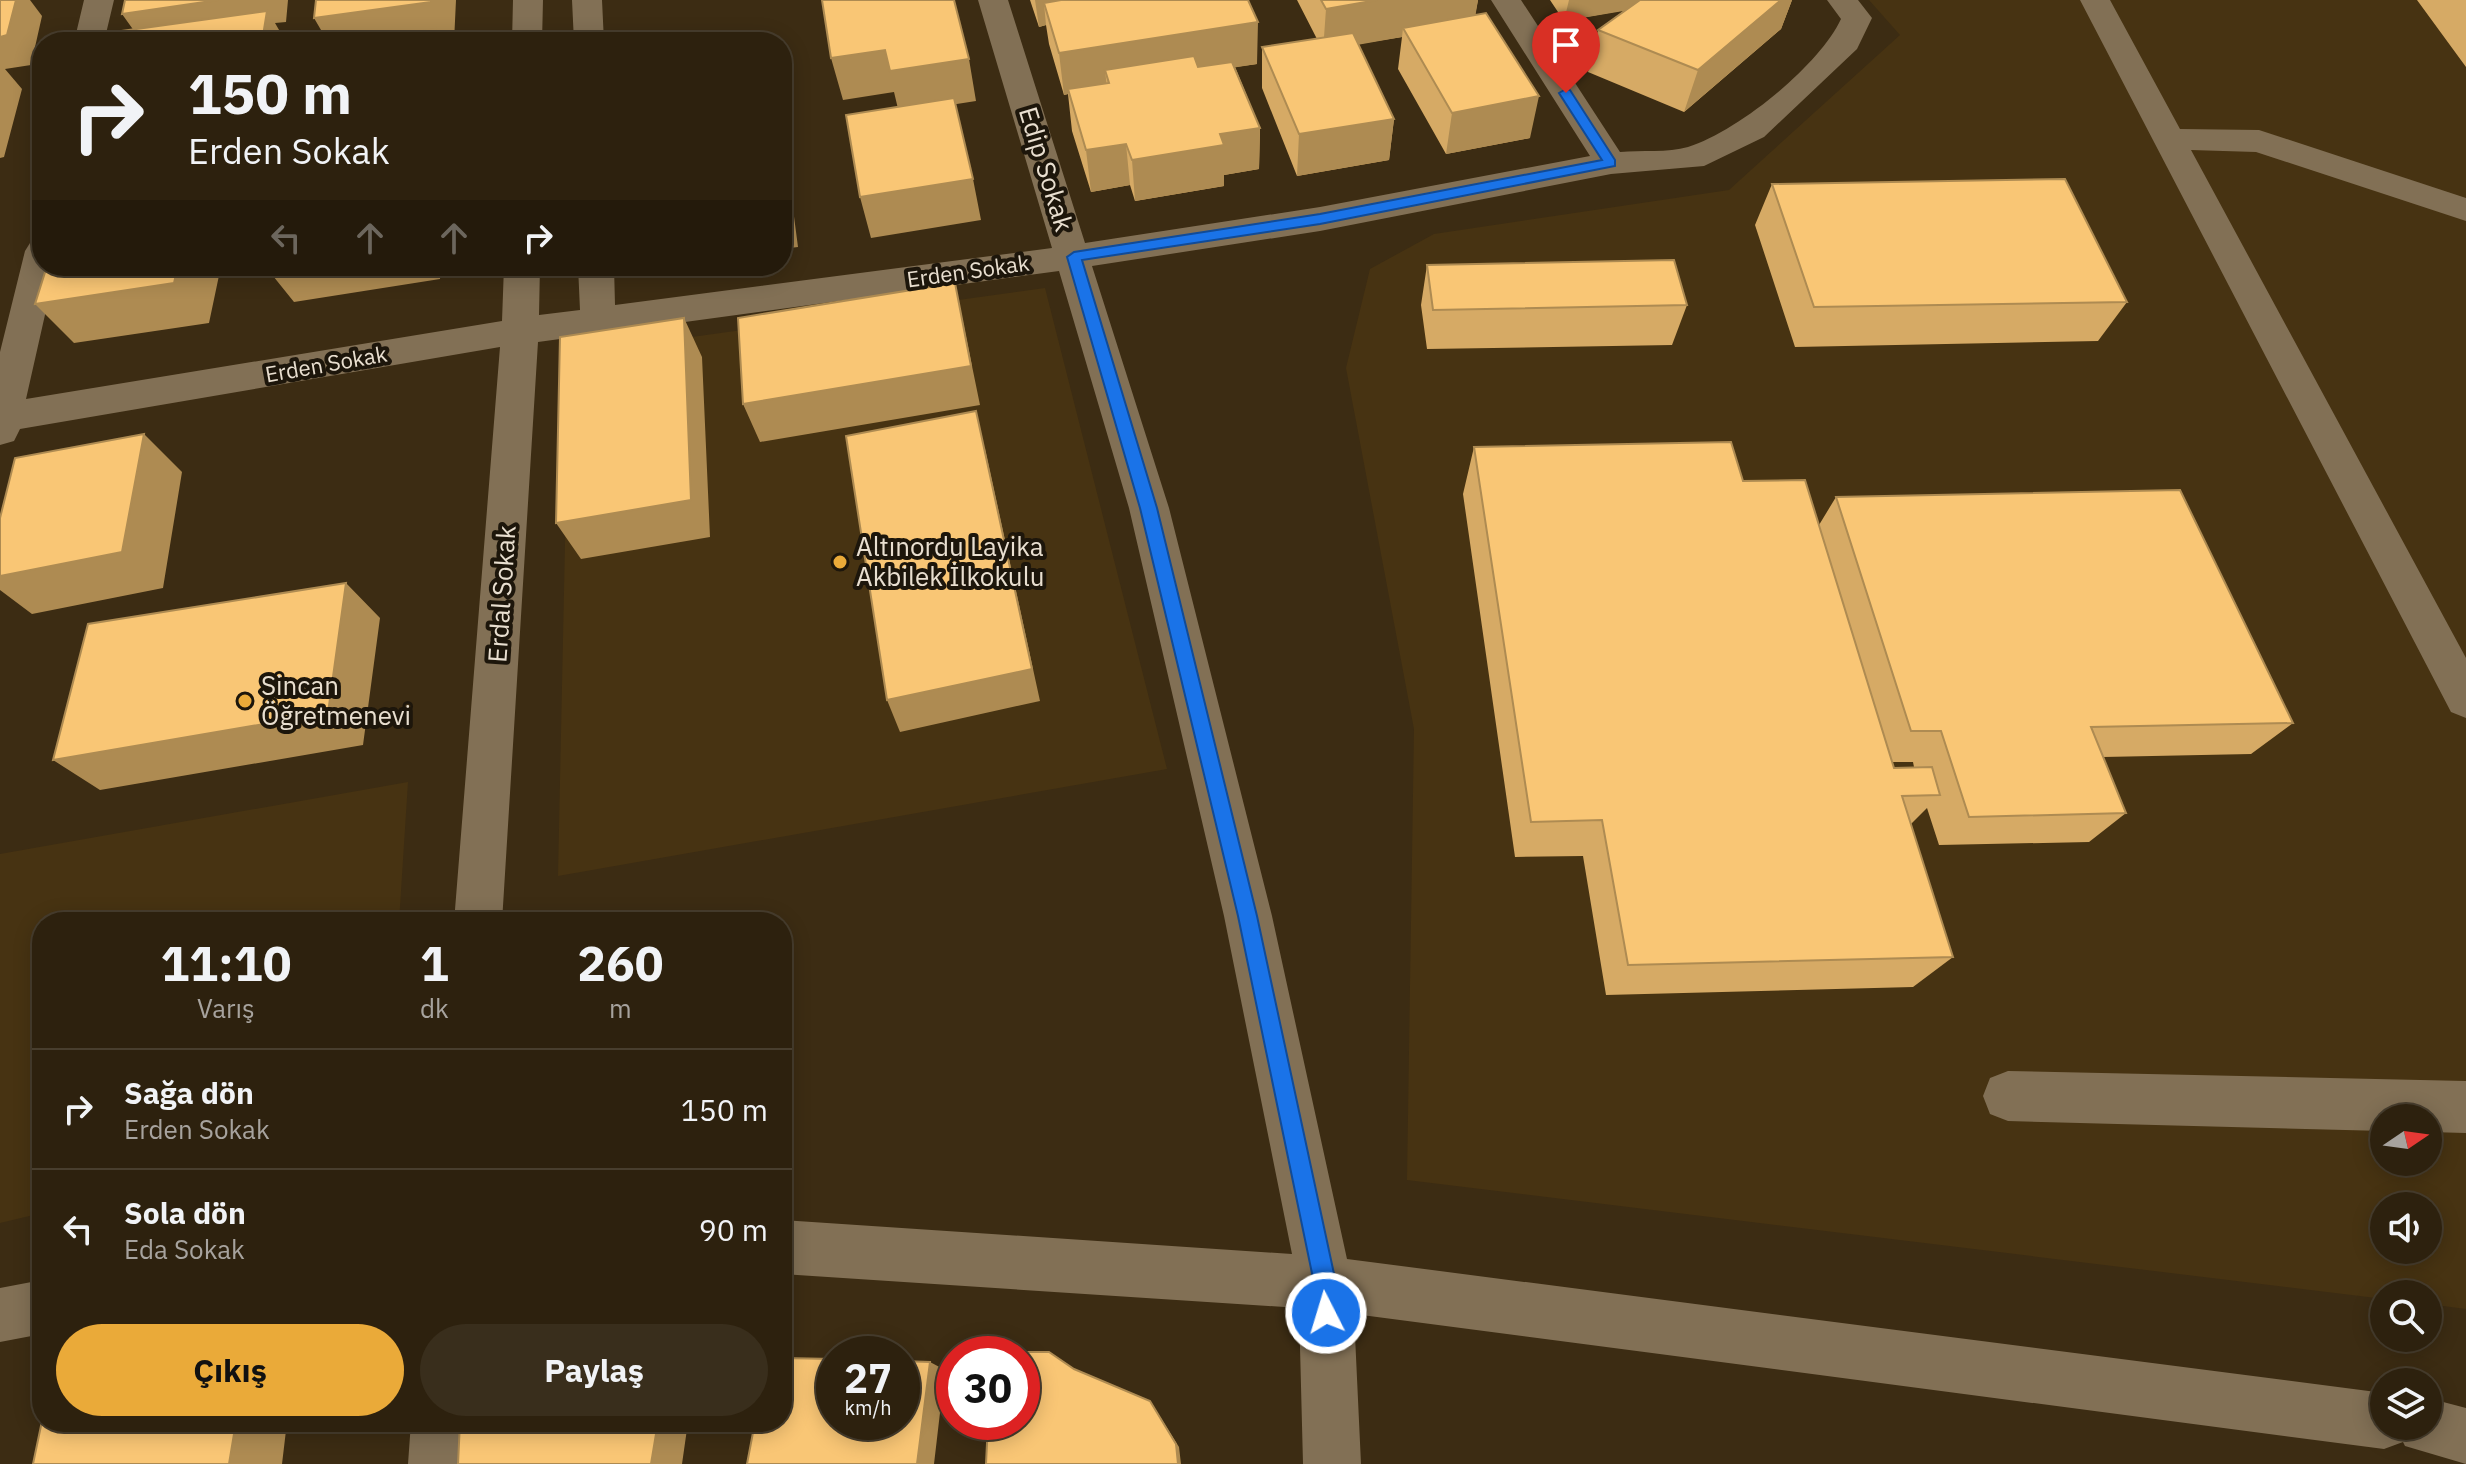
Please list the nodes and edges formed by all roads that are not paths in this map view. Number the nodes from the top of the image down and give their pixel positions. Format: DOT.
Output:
graph roads {
  1 [pos="99,0"];
  2 [pos="528,0"];
  3 [pos="587,0"];
  4 [pos="993,0"];
  5 [pos="1506,0"];
  6 [pos="1842,0"];
  7 [pos="2095,0"];
  8 [pos="91,32"];
  9 [pos="527,32"];
  10 [pos="589,32"];
  11 [pos="2168,139"];
  12 [pos="1611,163"];
  13 [pos="2466,210"];
  14 [pos="1074,257"];
  15 [pos="36,276"];
  16 [pos="522,276"];
  17 [pos="596,276"];
  18 [pos="598,321"];
  19 [pos="520,331"];
  20 [pos="1,423"];
  21 [pos="2466,699"];
  22 [pos="479,912"];
  23 [pos="2008,1096"];
  24 [pos="2466,1107"];
  25 [pos="792,1248"];
  26 [pos="1325,1283"];
  27 [pos="32,1309"];
  28 [pos="0,1315"];
  29 [pos="2370,1419"];
  30 [pos="2442,1431"];
  31 [pos="439,1432"];
  32 [pos="2466,1437"];
  33 [pos="437,1464"];
  34 [pos="1332,1464"];
  1 -- 8 [label="street"];
  2 -- 9 [label="street"];
  3 -- 10 [label="street"];
  4 -- 14 [label="street, Edip Sokak"];
  5 -- 12 [label="street"];
  6 -- 12 [label="street, Erden Sokak"];
  7 -- 11 [label="street"];
  11 -- 13 [label="street"];
  11 -- 21 [label="street"];
  12 -- 14 [label="street, Erden Sokak"];
  14 -- 18 [label="street, Erden Sokak"];
  14 -- 26 [label="street, Edip Sokak"];
  15 -- 20 [label="street"];
  16 -- 19 [label="street, Erdal Sokak"];
  17 -- 18 [label="street"];
  18 -- 19 [label="street, Erden Sokak"];
  19 -- 20 [label="street, Erden Sokak"];
  19 -- 22 [label="street, Erdal Sokak"];
  23 -- 24 [label="street"];
  25 -- 26 [label="street"];
  26 -- 29 [label="street"];
  26 -- 34 [label="street, Edip Sokak"];
  27 -- 28 [label="street"];
  30 -- 32 [label="street"];
  31 -- 33 [label="street"];
}
